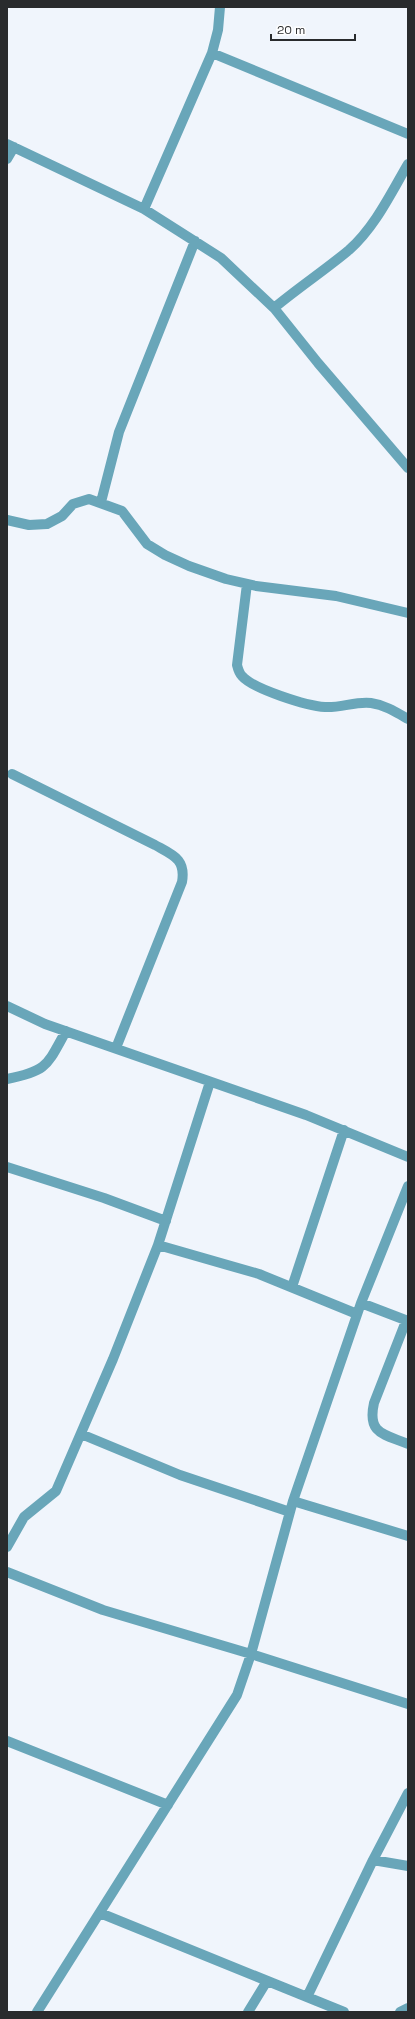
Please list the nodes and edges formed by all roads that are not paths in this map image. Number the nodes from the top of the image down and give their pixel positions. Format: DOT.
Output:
graph roads {
  1 [pos="220,7"];
  2 [pos="212,53"];
  3 [pos="408,134"];
  4 [pos="11,146"];
  5 [pos="7,159"];
  6 [pos="408,164"];
  7 [pos="144,209"];
  8 [pos="195,241"];
  9 [pos="274,308"];
  10 [pos="408,468"];
  11 [pos="101,502"];
  12 [pos="7,520"];
  13 [pos="247,584"];
  14 [pos="408,613"];
  15 [pos="408,718"];
  16 [pos="12,774"];
  17 [pos="7,1006"];
  18 [pos="66,1031"];
  19 [pos="116,1048"];
  20 [pos="7,1079"];
  21 [pos="210,1082"];
  22 [pos="344,1130"];
  23 [pos="408,1157"];
  24 [pos="7,1167"];
  25 [pos="408,1186"];
  26 [pos="166,1221"];
  27 [pos="158,1245"];
  28 [pos="292,1287"];
  29 [pos="361,1303"];
  30 [pos="357,1314"];
  31 [pos="407,1321"];
  32 [pos="81,1434"];
  33 [pos="408,1444"];
  34 [pos="293,1501"];
  35 [pos="290,1512"];
  36 [pos="408,1536"];
  37 [pos="7,1547"];
  38 [pos="7,1572"];
  39 [pos="251,1654"];
  40 [pos="408,1704"];
  41 [pos="7,1740"];
  42 [pos="408,1793"];
  43 [pos="168,1805"];
  44 [pos="373,1860"];
  45 [pos="408,1866"];
  46 [pos="100,1913"];
  47 [pos="267,1981"];
  48 [pos="307,1997"];
  49 [pos="408,2008"];
  50 [pos="331,2009"];
  51 [pos="37,2012"];
  52 [pos="248,2012"];
  53 [pos="344,2012"];
  54 [pos="400,2012"];
  1 -- 2 [label="street"];
  2 -- 3 [label="street"];
  2 -- 7 [label="street"];
  4 -- 5 [label="street"];
  4 -- 7 [label="street"];
  6 -- 9 [label="street"];
  7 -- 8 [label="street"];
  8 -- 9 [label="street"];
  8 -- 11 [label="street"];
  9 -- 10 [label="street"];
  11 -- 12 [label="street"];
  11 -- 13 [label="street"];
  13 -- 14 [label="street"];
  13 -- 15 [label="street"];
  16 -- 19 [label="street"];
  17 -- 18 [label="street"];
  18 -- 19 [label="street"];
  18 -- 20 [label="street"];
  19 -- 21 [label="street"];
  21 -- 22 [label="street"];
  21 -- 26 [label="street"];
  22 -- 23 [label="street"];
  22 -- 28 [label="street"];
  24 -- 26 [label="street"];
  25 -- 29 [label="street"];
  26 -- 27 [label="street"];
  27 -- 28 [label="street"];
  27 -- 32 [label="street"];
  28 -- 30 [label="street"];
  29 -- 30 [label="street"];
  29 -- 31 [label="street"];
  30 -- 34 [label="street"];
  31 -- 33 [label="street"];
  32 -- 35 [label="street"];
  32 -- 37 [label="street"];
  34 -- 35 [label="street"];
  34 -- 36 [label="street"];
  35 -- 39 [label="street"];
  38 -- 39 [label="street"];
  39 -- 40 [label="street"];
  39 -- 43 [label="street"];
  41 -- 43 [label="street"];
  42 -- 44 [label="street"];
  43 -- 46 [label="street"];
  44 -- 45 [label="street"];
  44 -- 48 [label="street"];
  46 -- 47 [label="street"];
  46 -- 51 [label="street"];
  47 -- 48 [label="street"];
  47 -- 52 [label="street"];
  48 -- 50 [label="street"];
  49 -- 54 [label="street"];
  50 -- 53 [label="street"];
}
